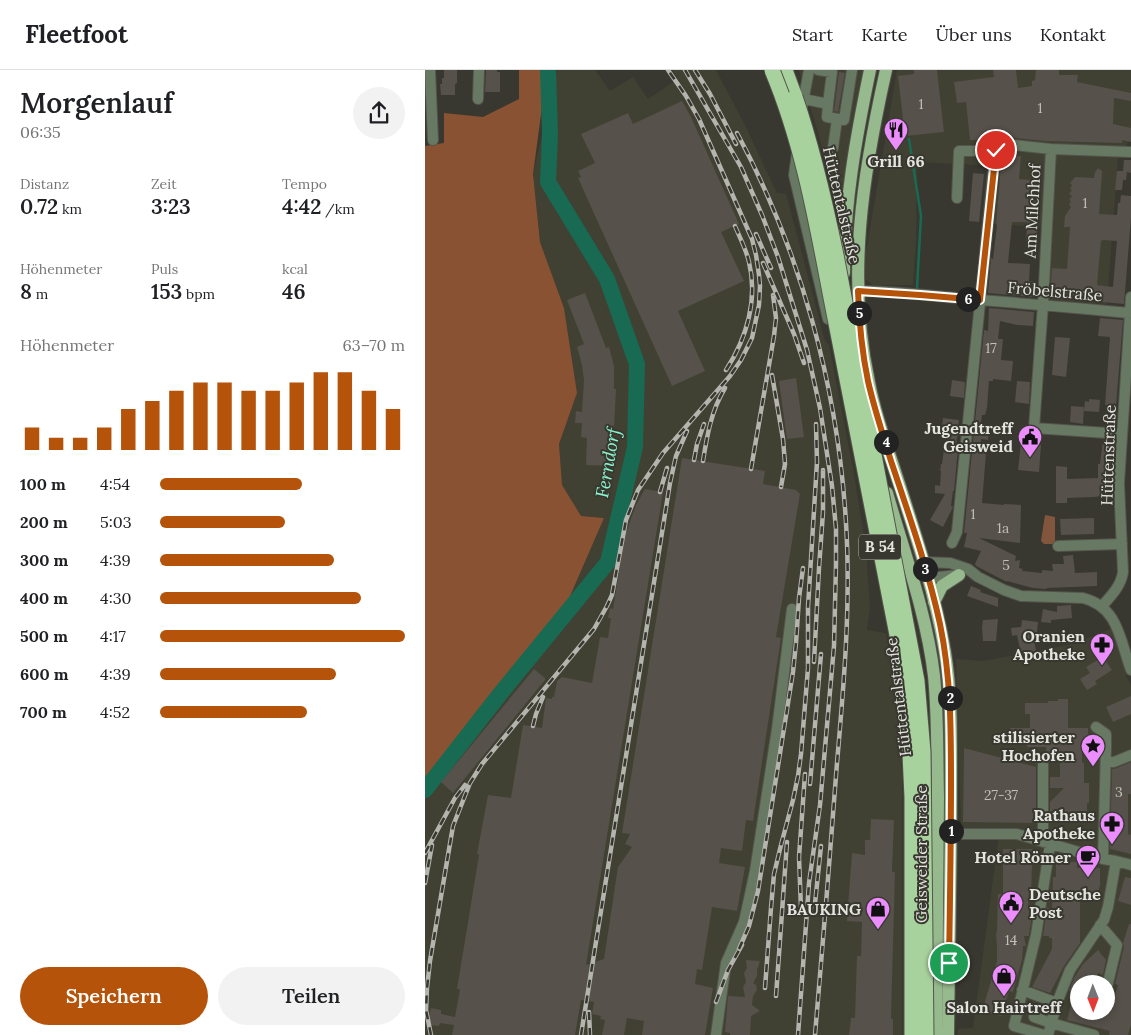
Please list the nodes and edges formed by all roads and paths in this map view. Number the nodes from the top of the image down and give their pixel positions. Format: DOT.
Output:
graph roads {
  1 [pos="430,70"];
  2 [pos="479,70"];
  3 [pos="772,70"];
  4 [pos="785,70"];
  5 [pos="809,70"];
  6 [pos="818,70"];
  7 [pos="852,70"];
  8 [pos="870,70"];
  9 [pos="885,70"];
  10 [pos="833,71"];
  11 [pos="478,98"];
  12 [pos="804,100"];
  13 [pos="828,104"];
  14 [pos="837,119"];
  15 [pos="433,140"];
  16 [pos="833,148"];
  17 [pos="1051,149"];
  18 [pos="995,151"];
  19 [pos="1131,152"];
  20 [pos="957,198"];
  21 [pos="858,291"];
  22 [pos="1131,297"];
  23 [pos="980,300"];
  24 [pos="1043,304"];
  25 [pos="1129,313"];
  26 [pos="1122,434"];
  27 [pos="872,542"];
  28 [pos="952,543"];
  29 [pos="1122,544"];
  30 [pos="1058,546"];
  31 [pos="923,562"];
  32 [pos="912,574"];
  33 [pos="959,575"];
  34 [pos="928,577"];
  35 [pos="978,577"];
  36 [pos="935,602"];
  37 [pos="1101,606"];
  38 [pos="792,609"];
  39 [pos="1131,670"];
  40 [pos="934,674"];
  41 [pos="948,674"];
  42 [pos="1096,727"];
  43 [pos="1131,755"];
  44 [pos="1106,762"];
  45 [pos="1043,765"];
  46 [pos="951,834"];
  47 [pos="1047,844"];
  48 [pos="1103,859"];
  49 [pos="1116,861"];
  50 [pos="1131,865"];
  51 [pos="1100,925"];
  52 [pos="1110,975"];
  53 [pos="1022,990"];
  54 [pos="1057,1003"];
  55 [pos="1035,1017"];
  56 [pos="1051,1023"];
  57 [pos="716,1035"];
  58 [pos="912,1035"];
  59 [pos="926,1035"];
  60 [pos="936,1035"];
  61 [pos="948,1035"];
  62 [pos="1044,1035"];
  63 [pos="1048,1035"];
  64 [pos="1094,1035"];
  1 -- 15 [label="street"];
  2 -- 11 [label="street"];
  3 -- 58 [label="highway, Hüttentalstraße / B 54, bridge"];
  4 -- 59 [label="highway, Hüttentalstraße / B 54, bridge"];
  5 -- 12 [label="street"];
  6 -- 10 [label="street"];
  7 -- 14 [label="street"];
  8 -- 32 [label="main road, Geisweider Straße"];
  9 -- 21 [label="main road, Geisweider Straße"];
  10 -- 13 [label="street"];
  12 -- 13 [label="street"];
  12 -- 27 [label="street"];
  13 -- 14 [label="street"];
  14 -- 16 [label="street"];
  17 -- 18 [label="street"];
  17 -- 19 [label="street"];
  17 -- 24 [label="street, Am Milchhof"];
  18 -- 20 [label="street"];
  18 -- 23 [label="street"];
  21 -- 23 [label="street, Fröbelstraße"];
  21 -- 31 [label="main road, Geisweider Straße"];
  22 -- 25 [label="street, Hüttenstraße"];
  23 -- 24 [label="street, Fröbelstraße"];
  23 -- 28 [label="street"];
  24 -- 25 [label="street, Fröbelstraße"];
  24 -- 26 [label="street, Am Milchhof"];
  25 -- 26 [label="street, Hüttenstraße"];
  26 -- 29 [label="street, Hüttenstraße"];
  29 -- 30 [label="street"];
  29 -- 37 [label="street, Hüttenstraße"];
  31 -- 32 [label="street"];
  31 -- 34 [label="main road, Geisweider Straße"];
  31 -- 35 [label="street"];
  32 -- 34 [label="street"];
  32 -- 40 [label="main road, Geisweider Straße"];
  33 -- 34 [label="street"];
  33 -- 35 [label="street"];
  33 -- 36 [label="main road"];
  34 -- 36 [label="main road, Geisweider Straße"];
  35 -- 37 [label="street"];
  36 -- 41 [label="main road, Geisweider Straße"];
  37 -- 39 [label="street"];
  38 -- 57 [label="street"];
  40 -- 41 [label="main road"];
  40 -- 60 [label="main road, Geisweider Straße"];
  41 -- 46 [label="main road, Geisweider Straße"];
  42 -- 44 [label="street"];
  43 -- 44 [label="street"];
  44 -- 48 [label="street"];
  45 -- 47 [label="street"];
  46 -- 47 [label="street"];
  46 -- 61 [label="main road, Geisweider Straße"];
  47 -- 48 [label="street"];
  47 -- 53 [label="street"];
  48 -- 49 [label="street"];
  49 -- 50 [label="street"];
  49 -- 51 [label="street"];
  51 -- 52 [label="street"];
  51 -- 54 [label="street"];
  53 -- 54 [label="street"];
  53 -- 62 [label="street"];
  54 -- 56 [label="street"];
  55 -- 56 [label="street"];
  56 -- 63 [label="street"];
  56 -- 64 [label="street"];
}
